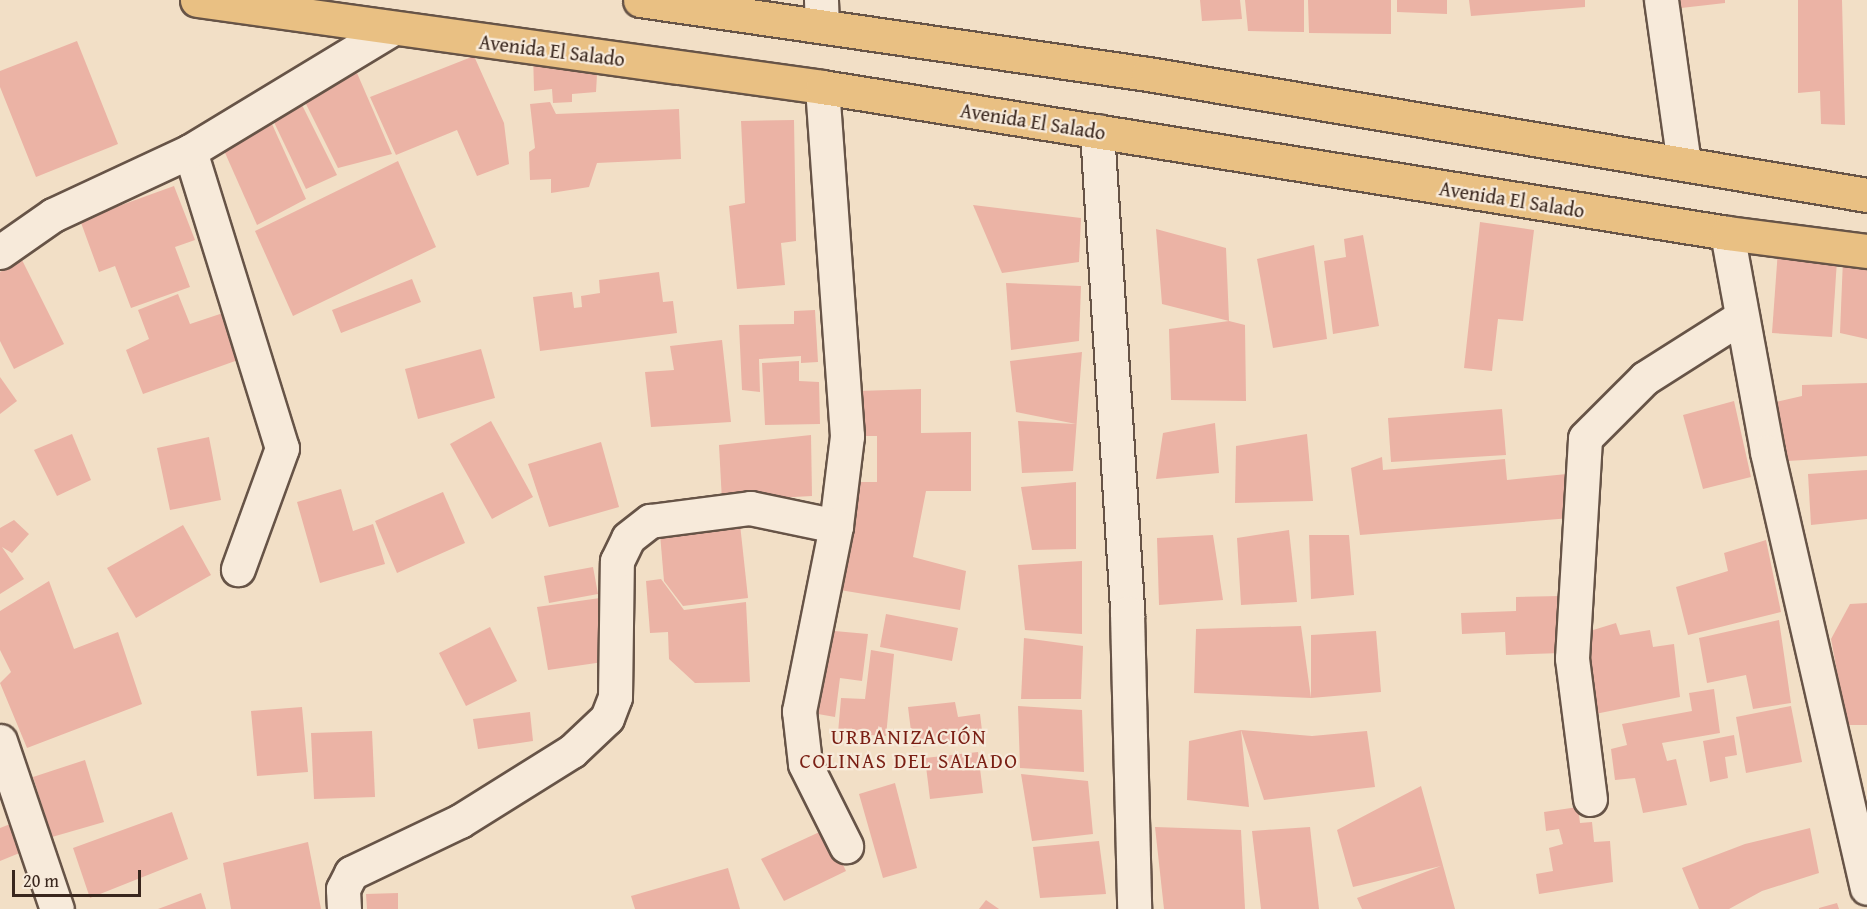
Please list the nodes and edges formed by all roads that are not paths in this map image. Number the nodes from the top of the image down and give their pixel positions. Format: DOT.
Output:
graph roads {
  1 [pos="197,0"];
  2 [pos="640,0"];
  3 [pos="1661,0"];
  4 [pos="822,13"];
  5 [pos="390,30"];
  6 [pos="822,87"];
  7 [pos="1097,131"];
  8 [pos="190,151"];
  9 [pos="1683,163"];
  10 [pos="1867,195"];
  11 [pos="1727,233"];
  12 [pos="1867,251"];
  13 [pos="0,252"];
  14 [pos="1741,317"];
  15 [pos="836,526"];
  16 [pos="238,569"];
  17 [pos="0,741"];
  18 [pos="1590,799"];
  19 [pos="846,846"];
  20 [pos="1867,888"];
  21 [pos="57,909"];
  22 [pos="344,909"];
  23 [pos="1134,909"];
  1 -- 5 [label="main road, Avenida El Salado"];
  2 -- 4 [label="main road"];
  3 -- 9 [label="street"];
  4 -- 9 [label="main road"];
  5 -- 6 [label="main road, Avenida El Salado"];
  5 -- 8 [label="street"];
  6 -- 7 [label="main road, Avenida El Salado"];
  6 -- 15 [label="street"];
  7 -- 11 [label="main road, Avenida El Salado"];
  7 -- 23 [label="street"];
  8 -- 13 [label="street"];
  8 -- 16 [label="street"];
  9 -- 10 [label="main road"];
  11 -- 12 [label="main road, Avenida El Salado"];
  11 -- 14 [label="street"];
  14 -- 18 [label="street"];
  14 -- 20 [label="street"];
  15 -- 19 [label="street"];
  15 -- 22 [label="street"];
  17 -- 21 [label="street"];
}
